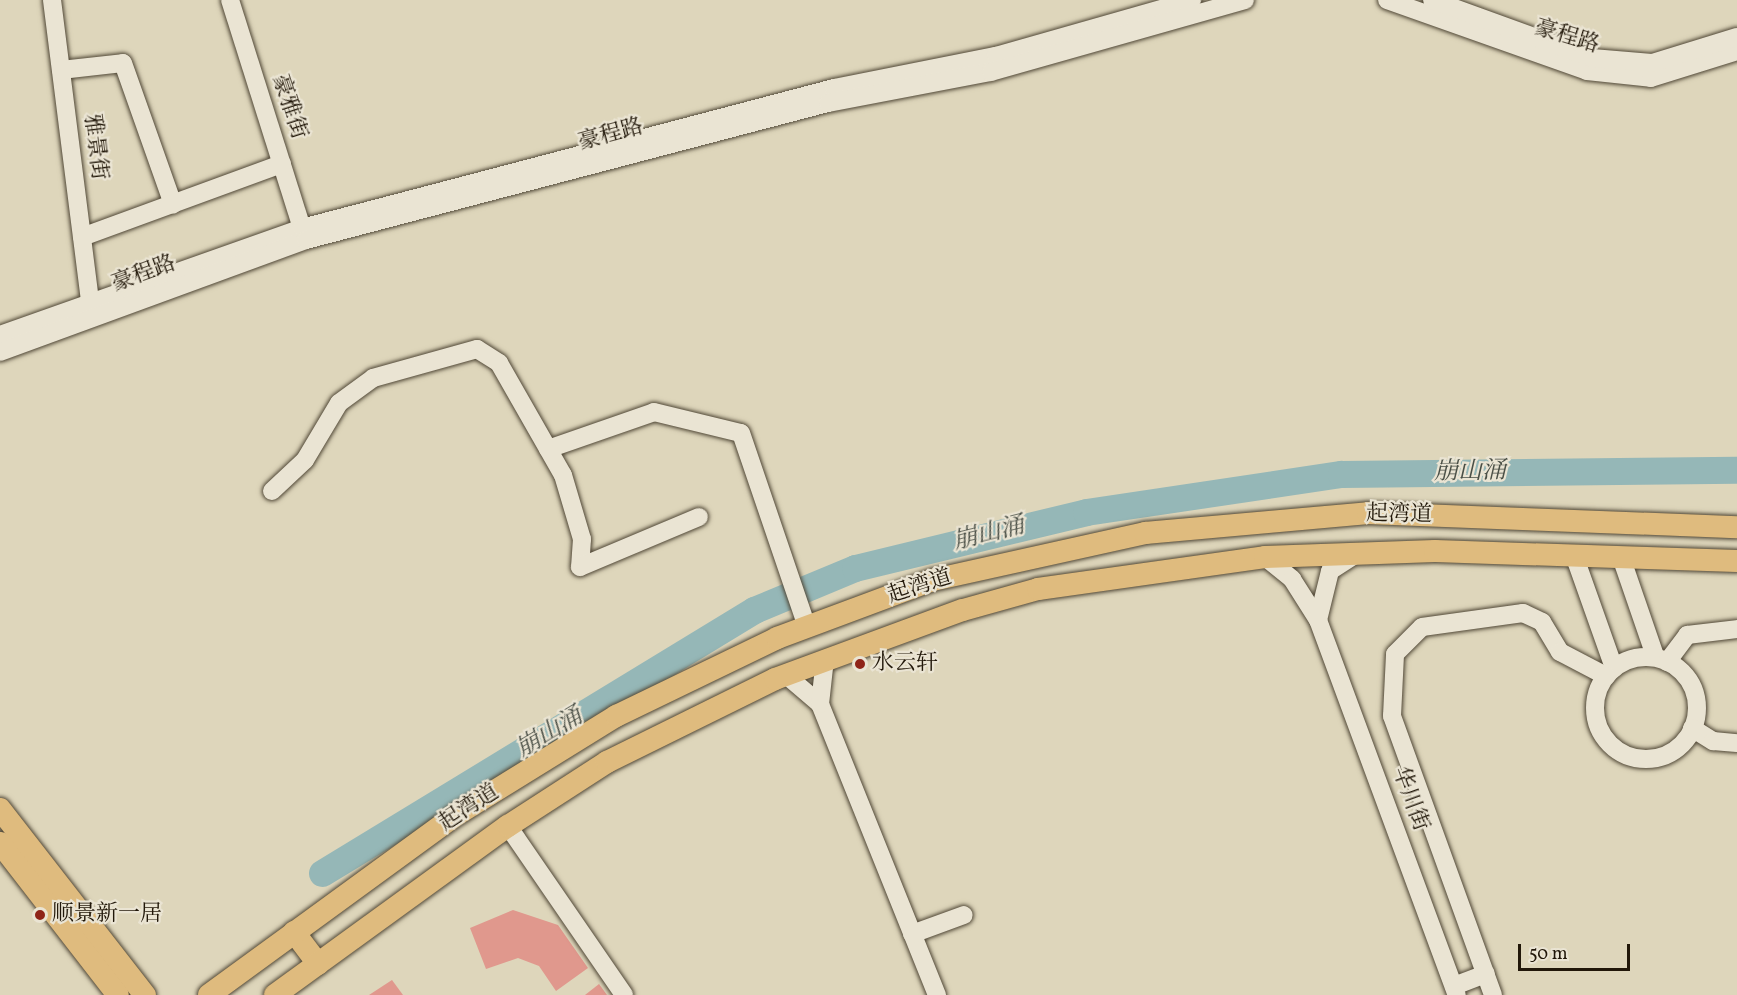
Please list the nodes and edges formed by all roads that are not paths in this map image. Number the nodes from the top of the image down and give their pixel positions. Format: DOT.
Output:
graph roads {
  1 [pos="52,0"];
  2 [pos="230,0"];
  3 [pos="1192,0"];
  4 [pos="1245,0"];
  5 [pos="1387,0"];
  6 [pos="1432,0"];
  7 [pos="1737,37"];
  8 [pos="1737,51"];
  9 [pos="61,70"];
  10 [pos="282,164"];
  11 [pos="173,204"];
  12 [pos="302,228"];
  13 [pos="82,237"];
  14 [pos="90,300"];
  15 [pos="0,335"];
  16 [pos="0,352"];
  17 [pos="548,449"];
  18 [pos="272,491"];
  19 [pos="699,517"];
  20 [pos="1737,527"];
  21 [pos="1355,555"];
  22 [pos="1574,555"];
  23 [pos="1265,557"];
  24 [pos="1621,557"];
  25 [pos="1737,561"];
  26 [pos="804,617"];
  27 [pos="1317,620"];
  28 [pos="1737,629"];
  29 [pos="825,659"];
  30 [pos="1661,659"];
  31 [pos="1610,672"];
  32 [pos="786,675"];
  33 [pos="820,704"];
  34 [pos="1692,728"];
  35 [pos="1737,742"];
  36 [pos="0,809"];
  37 [pos="508,826"];
  38 [pos="8,850"];
  39 [pos="964,915"];
  40 [pos="294,932"];
  41 [pos="912,934"];
  42 [pos="318,964"];
  43 [pos="1486,974"];
  44 [pos="1455,990"];
  45 [pos="118,995"];
  46 [pos="145,995"];
  47 [pos="209,995"];
  48 [pos="275,995"];
  49 [pos="624,995"];
  50 [pos="936,995"];
  51 [pos="1493,995"];
  1 -- 9 [label="street, 雅景街"];
  2 -- 10 [label="street, 豪雅街"];
  3 -- 12 [label="street, 豪程路"];
  4 -- 16 [label="street, 豪程路"];
  5 -- 8 [label="street, 豪程路"];
  6 -- 7 [label="street, 豪程路"];
  9 -- 11 [label="street"];
  9 -- 13 [label="street, 雅景街"];
  10 -- 11 [label="street"];
  10 -- 12 [label="street, 豪雅街"];
  11 -- 13 [label="street"];
  12 -- 14 [label="street, 豪程路"];
  13 -- 14 [label="street, 雅景街"];
  14 -- 15 [label="street, 豪程路"];
  17 -- 18 [label="street"];
  17 -- 19 [label="street"];
  17 -- 26 [label="street"];
  20 -- 26 [label="main road, 起湾道"];
  21 -- 22 [label="main road, 起湾道"];
  21 -- 23 [label="main road, 起湾道"];
  21 -- 27 [label="street"];
  22 -- 24 [label="main road, 起湾道"];
  22 -- 31 [label="street"];
  23 -- 27 [label="street, 华川街"];
  23 -- 29 [label="main road, 起湾道"];
  24 -- 25 [label="main road, 起湾道"];
  24 -- 30 [label="street"];
  26 -- 40 [label="main road, 起湾道"];
  27 -- 44 [label="street, 华川街"];
  28 -- 30 [label="street"];
  29 -- 32 [label="main road, 起湾道"];
  29 -- 33 [label="street"];
  30 -- 31 [label="street"];
  30 -- 34 [label="street"];
  31 -- 34 [label="street"];
  31 -- 43 [label="street"];
  32 -- 33 [label="street"];
  32 -- 37 [label="main road, 起湾道"];
  33 -- 41 [label="street"];
  34 -- 35 [label="street"];
  36 -- 38 [label="main road"];
  37 -- 42 [label="main road, 起湾道"];
  37 -- 49 [label="street"];
  38 -- 45 [label="main road"];
  38 -- 46 [label="main road"];
  39 -- 41 [label="street"];
  40 -- 42 [label="main road"];
  40 -- 47 [label="main road, 起湾道"];
  41 -- 50 [label="street"];
  42 -- 48 [label="main road, 起湾道"];
  43 -- 44 [label="street"];
  43 -- 51 [label="street"];
}
